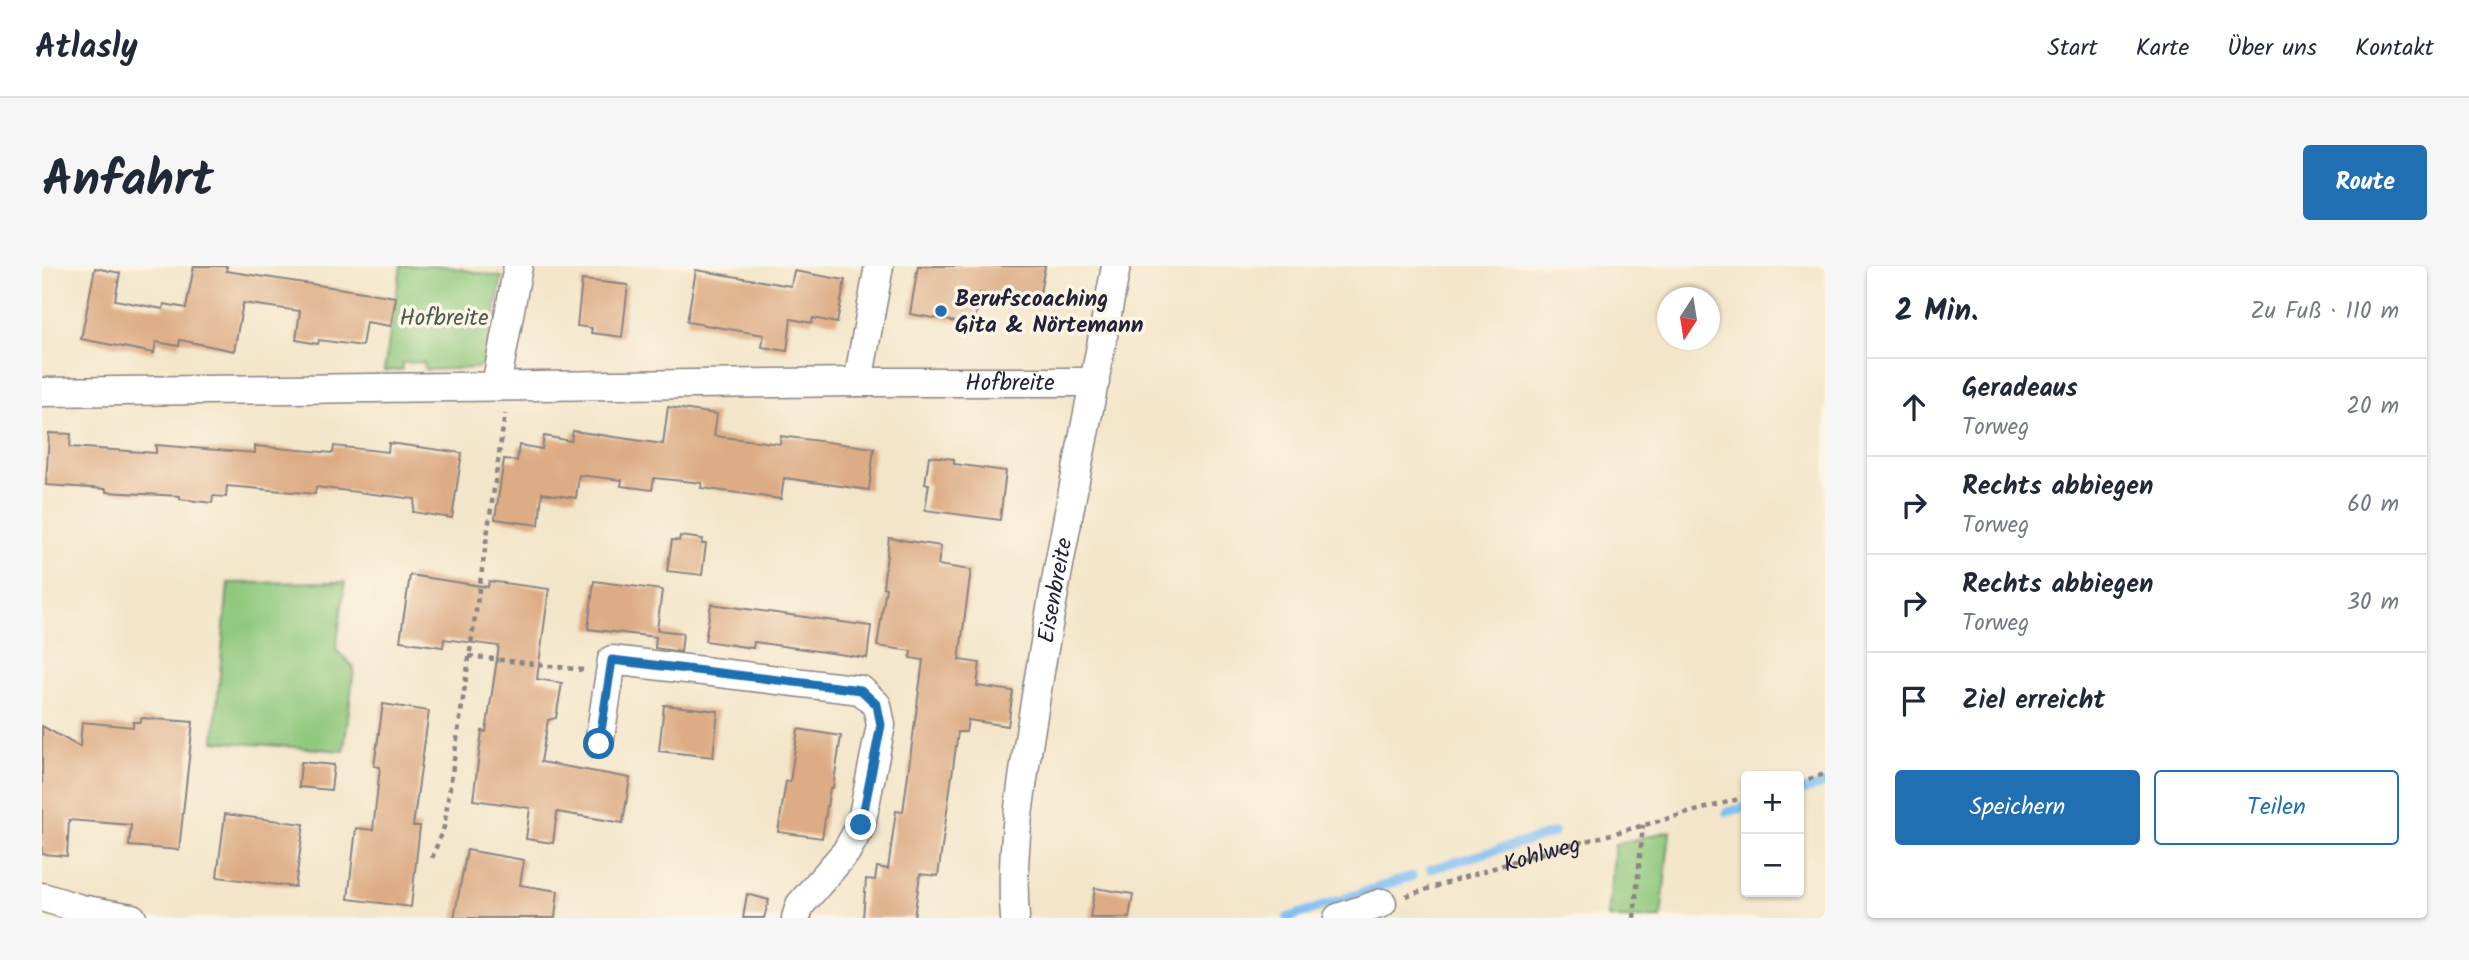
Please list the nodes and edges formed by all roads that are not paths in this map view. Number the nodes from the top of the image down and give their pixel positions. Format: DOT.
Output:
graph roads {
  1 [pos="518,266"];
  2 [pos="879,266"];
  3 [pos="1116,266"];
  4 [pos="858,382"];
  5 [pos="1095,382"];
  6 [pos="502,386"];
  7 [pos="42,392"];
  8 [pos="599,744"];
  9 [pos="42,897"];
  10 [pos="1382,903"];
  11 [pos="132,918"];
  12 [pos="796,918"];
  13 [pos="1015,918"];
  14 [pos="1338,918"];
  1 -- 6 [label="street"];
  2 -- 4 [label="street"];
  3 -- 5 [label="street, Eisenbreite"];
  4 -- 5 [label="street, Hofbreite"];
  4 -- 6 [label="street, Hofbreite"];
  5 -- 13 [label="street, Eisenbreite"];
  6 -- 7 [label="street, Hofbreite"];
  8 -- 12 [label="street"];
  9 -- 11 [label="street"];
  10 -- 14 [label="street"];
}
